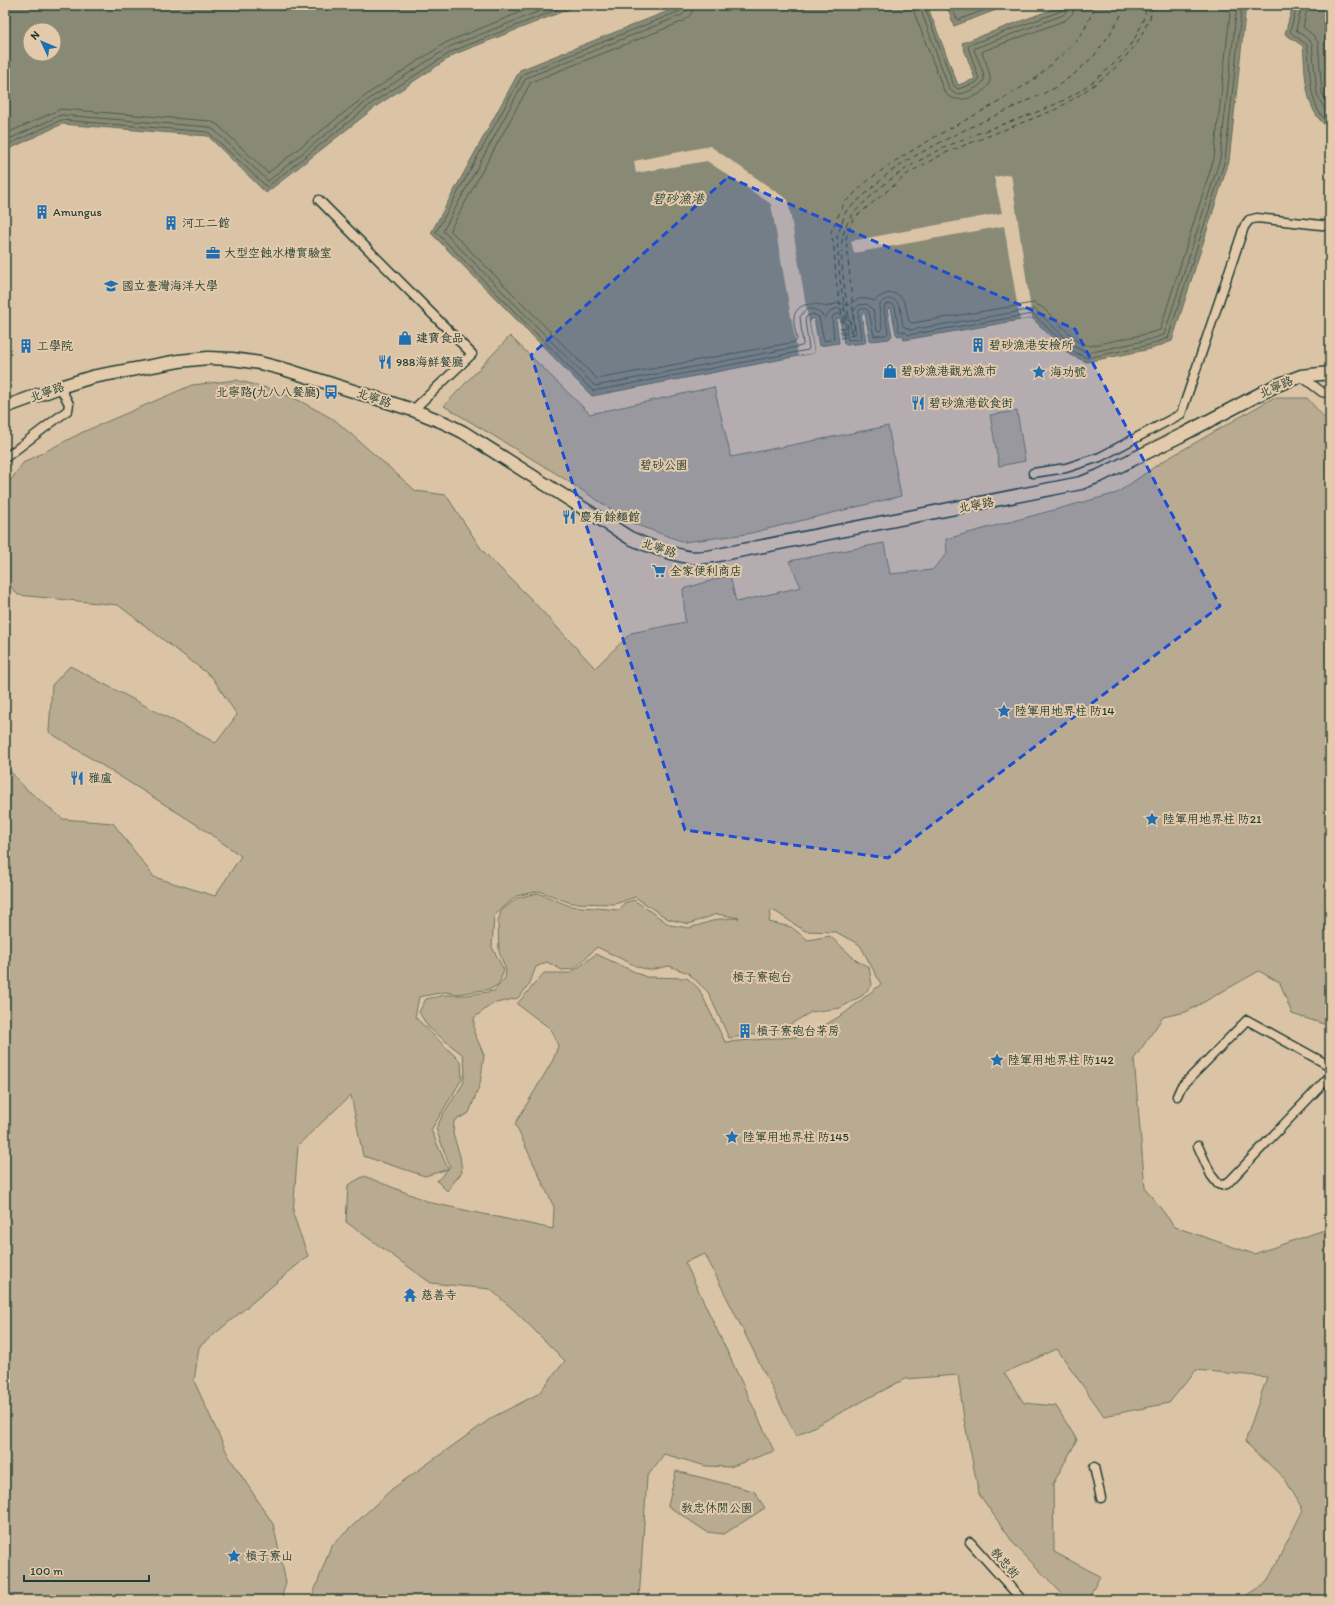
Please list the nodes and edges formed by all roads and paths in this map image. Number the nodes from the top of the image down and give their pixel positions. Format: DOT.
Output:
graph roads {
  1 [pos="319,200"];
  2 [pos="1330,226"];
  3 [pos="1330,373"];
  4 [pos="1301,376"];
  5 [pos="60,387"];
  6 [pos="1330,394"];
  7 [pos="5,407"];
  8 [pos="413,410"];
  9 [pos="5,458"];
  10 [pos="1033,473"];
  11 [pos="1330,1066"];
  12 [pos="1330,1076"];
  13 [pos="1177,1096"];
  14 [pos="1198,1146"];
  15 [pos="1094,1467"];
  16 [pos="1101,1498"];
  17 [pos="970,1542"];
  18 [pos="1022,1600"];
  1 -- 8 [label="street"];
  2 -- 10 [label="street"];
  3 -- 4 [label="main road, 北寧路"];
  4 -- 6 [label="street"];
  4 -- 8 [label="main road, 北寧路"];
  5 -- 7 [label="main road, 北寧路"];
  5 -- 8 [label="main road, 北寧路"];
  5 -- 9 [label="street"];
  11 -- 13 [label="street"];
  12 -- 14 [label="street"];
  15 -- 16 [label="street"];
  17 -- 18 [label="street, 教忠街"];
}
